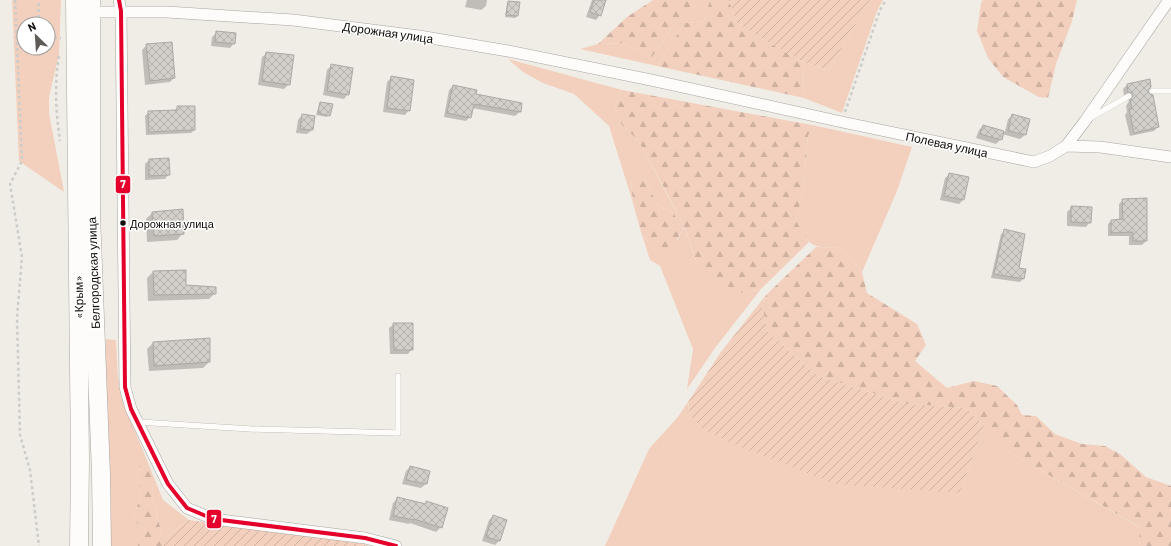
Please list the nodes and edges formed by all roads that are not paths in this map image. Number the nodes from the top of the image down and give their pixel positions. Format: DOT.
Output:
graph roads {
  1 [pos="75,0"];
  2 [pos="119,0"];
  3 [pos="1169,0"];
  4 [pos="91,6"];
  5 [pos="121,11"];
  6 [pos="651,80"];
  7 [pos="1152,91"];
  8 [pos="1171,91"];
  9 [pos="1129,96"];
  10 [pos="1085,121"];
  11 [pos="1066,146"];
  12 [pos="1171,156"];
  13 [pos="398,376"];
  14 [pos="138,422"];
  15 [pos="79,546"];
  16 [pos="102,546"];
  17 [pos="396,546"];
  1 -- 15 [label="main road, «Крым»"];
  2 -- 5 [label="street"];
  3 -- 10 [label="street, Полевая улица"];
  4 -- 5 [label="street, Дорожная улица"];
  4 -- 16 [label="main road, Белгородская улица"];
  5 -- 6 [label="street, Дорожная улица"];
  5 -- 14 [label="street"];
  6 -- 11 [label="street, Полевая улица"];
  7 -- 8 [label="lane"];
  9 -- 10 [label="lane"];
  10 -- 11 [label="street, Полевая улица"];
  11 -- 12 [label="street"];
  13 -- 14 [label="lane"];
  14 -- 17 [label="street"];
}
